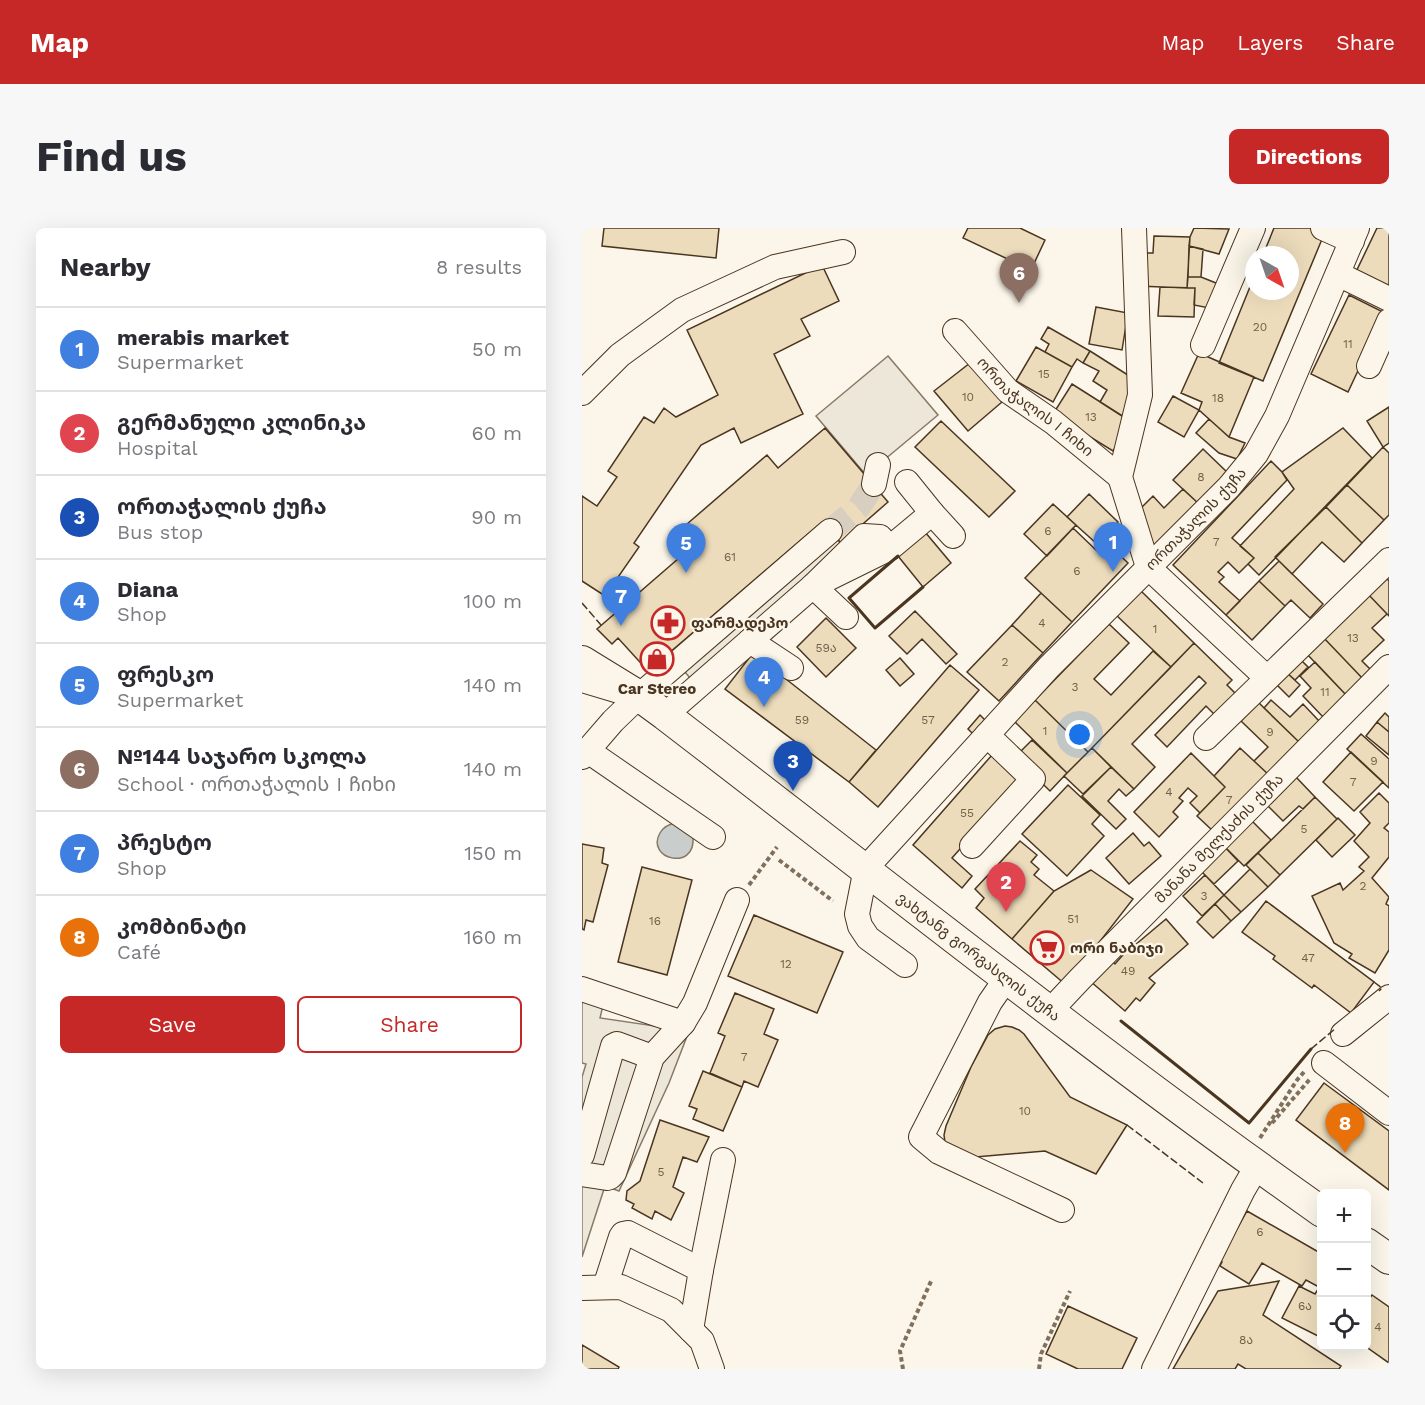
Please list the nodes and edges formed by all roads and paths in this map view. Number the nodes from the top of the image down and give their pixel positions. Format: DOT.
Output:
graph roads {
  1 [pos="1134,228"];
  2 [pos="1253,228"];
  3 [pos="1323,228"];
  4 [pos="1355,234"];
  5 [pos="843,252"];
  6 [pos="1338,274"];
  7 [pos="1389,299"];
  8 [pos="1389,321"];
  9 [pos="955,332"];
  10 [pos="1203,345"];
  11 [pos="1369,366"];
  12 [pos="582,393"];
  13 [pos="1120,477"];
  14 [pos="907,482"];
  15 [pos="932,513"];
  16 [pos="830,531"];
  17 [pos="953,536"];
  18 [pos="1389,561"];
  19 [pos="1148,567"];
  20 [pos="813,586"];
  21 [pos="846,617"];
  22 [pos="750,641"];
  23 [pos="582,661"];
  24 [pos="791,668"];
  25 [pos="1389,668"];
  26 [pos="1267,678"];
  27 [pos="582,680"];
  28 [pos="639,696"];
  29 [pos="665,715"];
  30 [pos="987,735"];
  31 [pos="1206,738"];
  32 [pos="585,754"];
  33 [pos="712,837"];
  34 [pos="972,846"];
  35 [pos="777,847"];
  36 [pos="779,860"];
  37 [pos="866,868"];
  38 [pos="737,900"];
  39 [pos="833,900"];
  40 [pos="905,965"];
  41 [pos="1006,979"];
  42 [pos="583,995"];
  43 [pos="1389,997"];
  44 [pos="1049,1012"];
  45 [pos="683,1023"];
  46 [pos="1343,1034"];
  47 [pos="1324,1063"];
  48 [pos="654,1072"];
  49 [pos="1297,1080"];
  50 [pos="1389,1113"];
  51 [pos="1264,1133"];
  52 [pos="582,1155"];
  53 [pos="723,1160"];
  54 [pos="1251,1162"];
  55 [pos="582,1174"];
  56 [pos="1317,1208"];
  57 [pos="1062,1210"];
  58 [pos="1371,1246"];
  59 [pos="1389,1259"];
  60 [pos="701,1270"];
  61 [pos="933,1280"];
  62 [pos="594,1287"];
  63 [pos="1070,1291"];
  64 [pos="691,1330"];
  65 [pos="712,1369"];
  66 [pos="903,1369"];
  67 [pos="1040,1369"];
  68 [pos="1154,1369"];
  1 -- 13 [label="street"];
  2 -- 10 [label="street"];
  3 -- 4 [label="street"];
  4 -- 6 [label="street, ორთაჭალის ქუჩა"];
  5 -- 12 [label="street"];
  6 -- 7 [label="street"];
  6 -- 19 [label="street, ორთაჭალის ქუჩა"];
  8 -- 11 [label="street"];
  9 -- 13 [label="street, ორთაჭალის I ჩიხი"];
  13 -- 19 [label="street"];
  14 -- 15 [label="street"];
  15 -- 17 [label="street"];
  15 -- 20 [label="street"];
  16 -- 28 [label="street"];
  18 -- 26 [label="street"];
  19 -- 26 [label="street"];
  19 -- 30 [label="street, ორთაჭალის ქუჩა"];
  20 -- 21 [label="street"];
  20 -- 22 [label="street"];
  22 -- 24 [label="street"];
  22 -- 29 [label="street"];
  23 -- 28 [label="main road, ვახტანგ გორგასლის ქუჩა"];
  25 -- 44 [label="street, მანანა მელქაძის ქუჩა"];
  26 -- 31 [label="street"];
  27 -- 28 [label="street, ვახტანგ გორგასლის ქუჩა"];
  28 -- 29 [label="main road, ვახტანგ გორგასლის ქუჩა"];
  28 -- 32 [label="street"];
  29 -- 37 [label="main road, ვახტანგ გორგასლის ქუჩა"];
  30 -- 34 [label="street"];
  30 -- 37 [label="street, ორთაჭალის ქუჩა"];
  32 -- 33 [label="street"];
  35 -- 38 [label="path"];
  36 -- 39 [label="path"];
  37 -- 40 [label="street"];
  37 -- 41 [label="main road, ვახტანგ გორგასლის ქუჩა"];
  38 -- 45 [label="street"];
  41 -- 44 [label="main road, ვახტანგ გორგასლის ქუჩა"];
  41 -- 57 [label="street"];
  42 -- 45 [label="street"];
  43 -- 46 [label="street"];
  44 -- 54 [label="main road, ვახტანგ გორგასლის ქუჩა"];
  45 -- 48 [label="street"];
  47 -- 50 [label="street"];
  47 -- 51 [label="path"];
  48 -- 52 [label="street"];
  48 -- 55 [label="street"];
  49 -- 51 [label="path"];
  51 -- 54 [label="path"];
  53 -- 60 [label="street"];
  54 -- 56 [label="main road, ვახტანგ გორგასლის ქუჩა"];
  54 -- 68 [label="street"];
  58 -- 59 [label="main road"];
  60 -- 62 [label="street"];
  60 -- 64 [label="street"];
  61 -- 66 [label="path"];
  62 -- 64 [label="street"];
  63 -- 67 [label="path"];
  64 -- 65 [label="street"];
}
